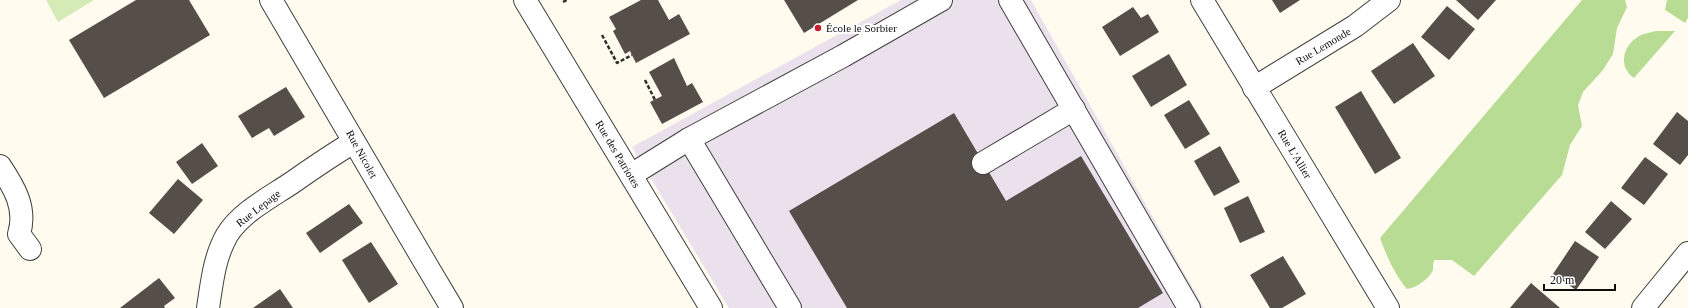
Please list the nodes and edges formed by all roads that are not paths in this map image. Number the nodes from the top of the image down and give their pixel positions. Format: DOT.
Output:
graph roads {
  1 [pos="272,0"];
  2 [pos="525,0"];
  3 [pos="941,0"];
  4 [pos="1010,0"];
  5 [pos="1202,0"];
  6 [pos="1389,0"];
  7 [pos="1254,88"];
  8 [pos="1074,109"];
  9 [pos="688,139"];
  10 [pos="354,142"];
  11 [pos="983,163"];
  12 [pos="0,166"];
  13 [pos="632,176"];
  14 [pos="30,249"];
  15 [pos="1688,253"];
  16 [pos="208,308"];
  17 [pos="452,308"];
  18 [pos="711,308"];
  19 [pos="790,308"];
  20 [pos="1189,308"];
  21 [pos="1388,308"];
  22 [pos="1643,308"];
  1 -- 10 [label="street, Rue Nicolet"];
  2 -- 13 [label="street, Rue des Patriotes"];
  3 -- 9 [label="street"];
  4 -- 8 [label="street"];
  5 -- 7 [label="street, Rue L'Allier"];
  6 -- 7 [label="street, Rue Lemonde"];
  7 -- 21 [label="street, Rue L'Allier"];
  8 -- 11 [label="street"];
  8 -- 20 [label="street"];
  9 -- 13 [label="street"];
  9 -- 19 [label="street"];
  10 -- 16 [label="street, Rue Lepage"];
  10 -- 17 [label="street, Rue Nicolet"];
  12 -- 14 [label="street"];
  13 -- 18 [label="street, Rue des Patriotes"];
  15 -- 22 [label="street"];
}
